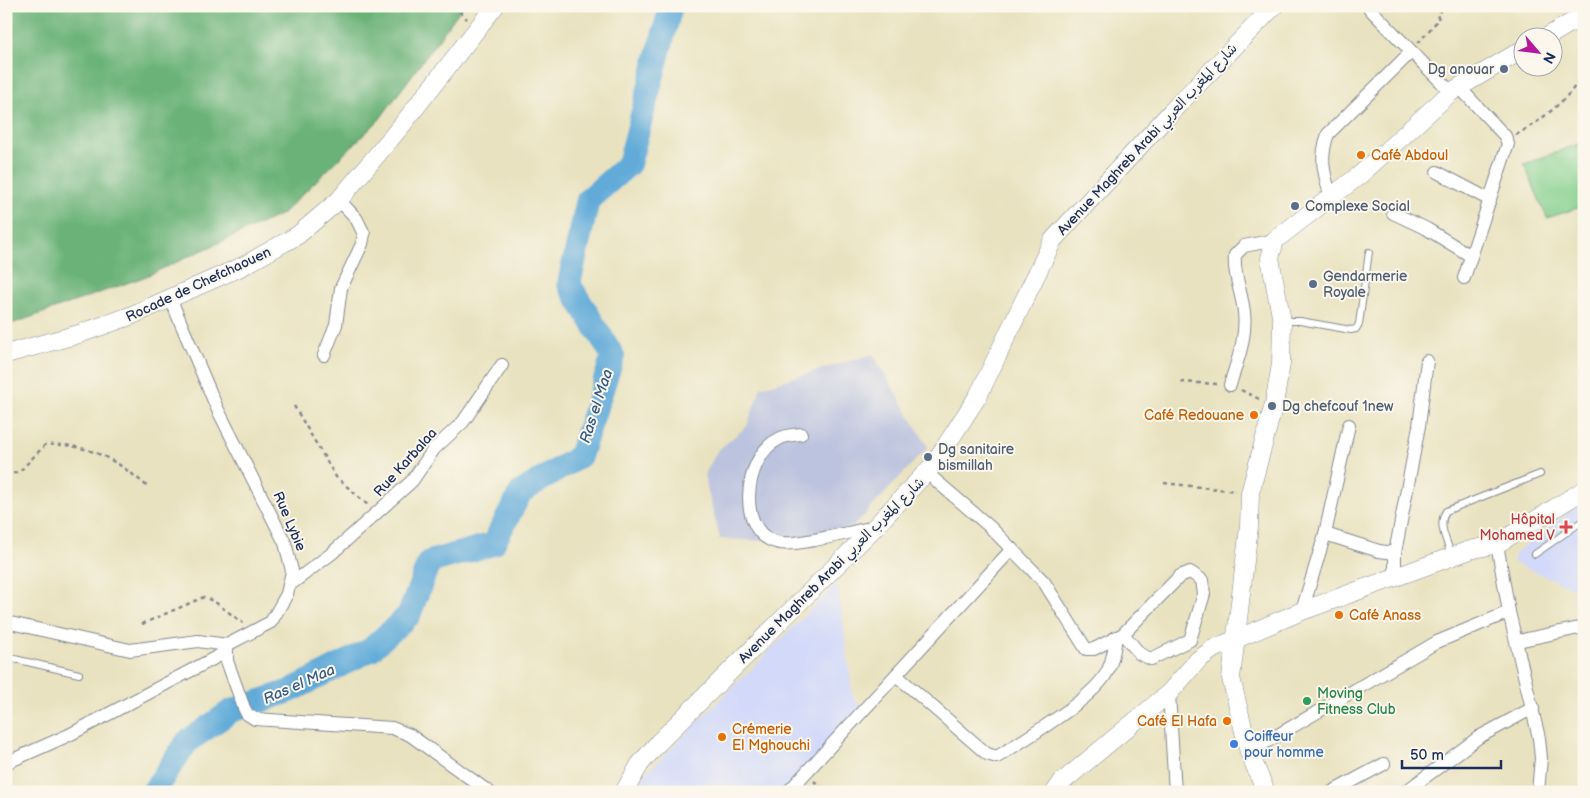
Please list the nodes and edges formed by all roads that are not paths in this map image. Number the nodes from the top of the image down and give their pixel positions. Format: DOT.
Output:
graph roads {
  1 [pos="495,6"];
  2 [pos="1274,6"];
  3 [pos="1370,9"];
  4 [pos="1584,14"];
  5 [pos="1561,28"];
  6 [pos="1411,52"];
  7 [pos="1512,56"];
  8 [pos="1455,89"];
  9 [pos="1437,172"];
  10 [pos="1331,198"];
  11 [pos="340,200"];
  12 [pos="1490,200"];
  13 [pos="1393,213"];
  14 [pos="1275,240"];
  15 [pos="1369,252"];
  16 [pos="1471,256"];
  17 [pos="1464,278"];
  18 [pos="171,300"];
  19 [pos="1282,321"];
  20 [pos="6,354"];
  21 [pos="324,355"];
  22 [pos="1427,361"];
  23 [pos="502,365"];
  24 [pos="1230,384"];
  25 [pos="1349,425"];
  26 [pos="801,434"];
  27 [pos="927,473"];
  28 [pos="1540,474"];
  29 [pos="1584,490"];
  30 [pos="1584,520"];
  31 [pos="875,527"];
  32 [pos="1325,534"];
  33 [pos="1498,544"];
  34 [pos="1012,549"];
  35 [pos="1395,553"];
  36 [pos="1535,554"];
  37 [pos="1453,557"];
  38 [pos="1395,577"];
  39 [pos="291,584"];
  40 [pos="1302,611"];
  41 [pos="1510,612"];
  42 [pos="6,622"];
  43 [pos="1584,627"];
  44 [pos="1119,635"];
  45 [pos="1237,639"];
  46 [pos="1518,641"];
  47 [pos="227,653"];
  48 [pos="6,657"];
  49 [pos="79,674"];
  50 [pos="896,675"];
  51 [pos="1169,692"];
  52 [pos="1533,708"];
  53 [pos="1249,752"];
  54 [pos="6,763"];
  55 [pos="1384,764"];
  56 [pos="489,792"];
  57 [pos="624,792"];
  58 [pos="788,792"];
  59 [pos="1055,792"];
  60 [pos="1175,792"];
  61 [pos="1266,792"];
  62 [pos="1332,792"];
  63 [pos="1406,792"];
  64 [pos="1538,792"];
  1 -- 11 [label="street, Rocade de Chefchaouen"];
  2 -- 27 [label="street, Avenue Maghreb Arabi شارع المغرب العربي"];
  3 -- 6 [label="street"];
  4 -- 5 [label="street"];
  6 -- 8 [label="street"];
  6 -- 10 [label="street"];
  7 -- 8 [label="street"];
  8 -- 10 [label="street"];
  8 -- 12 [label="street"];
  9 -- 12 [label="street"];
  10 -- 14 [label="street"];
  11 -- 18 [label="street, Rocade de Chefchaouen"];
  11 -- 21 [label="street"];
  12 -- 16 [label="street"];
  13 -- 16 [label="street"];
  14 -- 19 [label="street"];
  14 -- 24 [label="street"];
  15 -- 19 [label="lane"];
  16 -- 17 [label="street"];
  18 -- 20 [label="street, Rocade de Chefchaouen"];
  18 -- 39 [label="street, Rue Lybie"];
  19 -- 45 [label="street"];
  22 -- 35 [label="street"];
  23 -- 39 [label="street, Rue Karbalaa"];
  25 -- 32 [label="street"];
  26 -- 31 [label="street"];
  27 -- 31 [label="street, Avenue Maghreb Arabi شارع المغرب العربي"];
  27 -- 34 [label="street"];
  28 -- 37 [label="lane"];
  29 -- 33 [label="street"];
  30 -- 36 [label="lane"];
  31 -- 57 [label="street, Avenue Maghreb Arabi شارع المغرب العربي"];
  32 -- 35 [label="street"];
  32 -- 40 [label="street"];
  33 -- 37 [label="street"];
  33 -- 41 [label="street"];
  34 -- 44 [label="street"];
  34 -- 50 [label="street"];
  35 -- 38 [label="street"];
  37 -- 38 [label="street"];
  38 -- 40 [label="street"];
  39 -- 47 [label="street"];
  40 -- 45 [label="street"];
  41 -- 46 [label="street"];
  41 -- 53 [label="street"];
  42 -- 47 [label="street"];
  43 -- 46 [label="street"];
  44 -- 44 [label="street"];
  44 -- 50 [label="street"];
  45 -- 51 [label="street"];
  45 -- 53 [label="street"];
  46 -- 52 [label="street"];
  47 -- 54 [label="street"];
  47 -- 56 [label="street"];
  48 -- 49 [label="lane"];
  50 -- 58 [label="street"];
  51 -- 59 [label="street"];
  51 -- 60 [label="street"];
  52 -- 63 [label="street"];
  52 -- 64 [label="street"];
  53 -- 61 [label="street"];
  55 -- 62 [label="street"];
}
